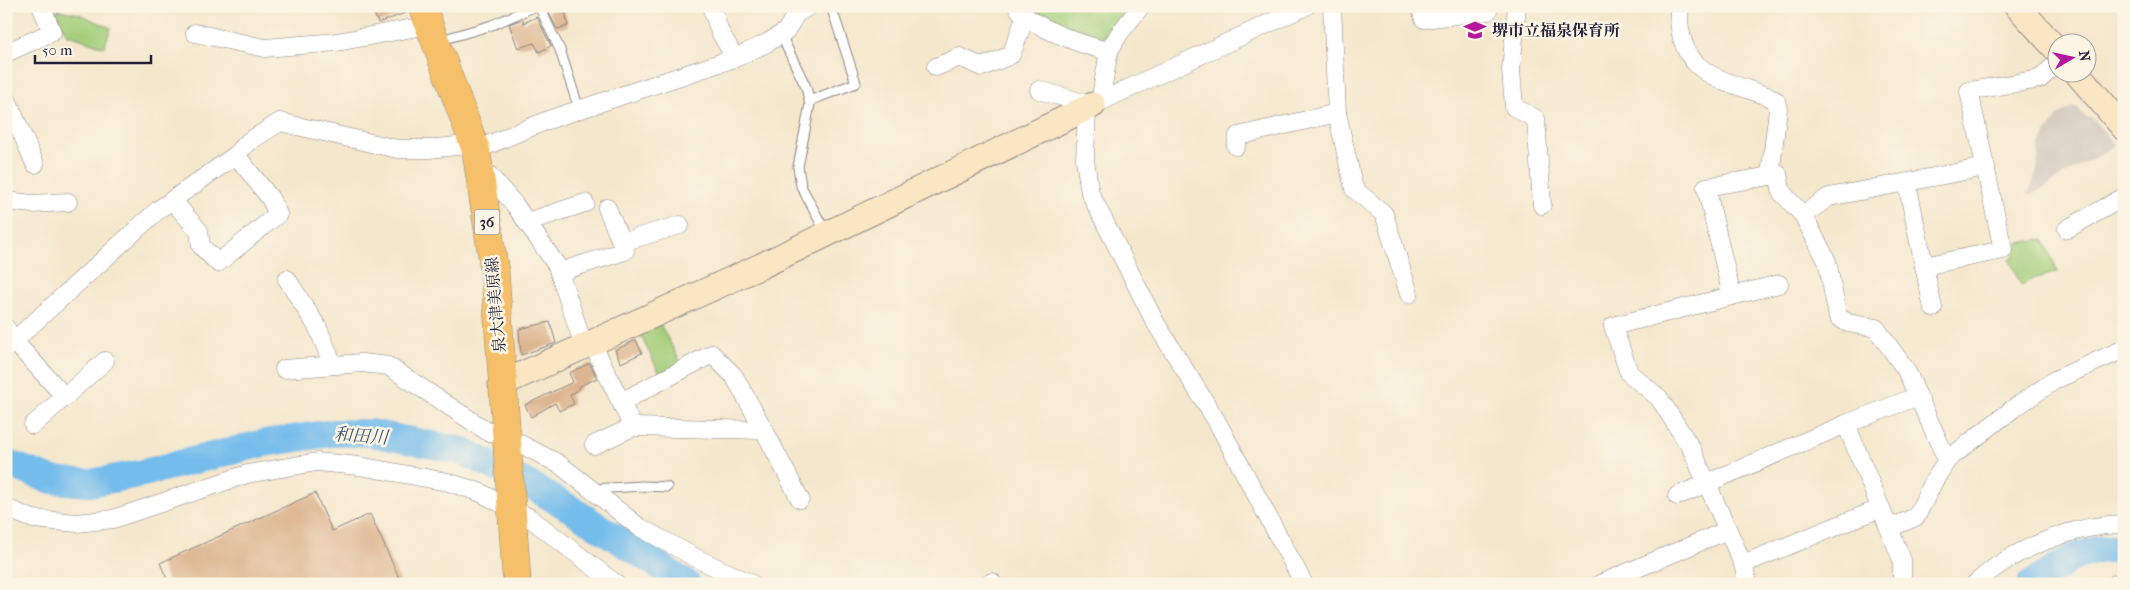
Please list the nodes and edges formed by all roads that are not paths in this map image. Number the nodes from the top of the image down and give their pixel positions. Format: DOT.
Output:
graph roads {
  1 [pos="41,6"];
  2 [pos="538,6"];
  3 [pos="710,6"];
  4 [pos="809,6"];
  5 [pos="831,6"];
  6 [pos="1141,6"];
  7 [pos="1306,6"];
  8 [pos="1332,6"];
  9 [pos="1420,6"];
  10 [pos="1517,6"];
  11 [pos="1679,6"];
  12 [pos="2017,6"];
  13 [pos="1488,11"];
  14 [pos="1021,12"];
  15 [pos="429,24"];
  16 [pos="195,32"];
  17 [pos="780,35"];
  18 [pos="2048,40"];
  19 [pos="1109,51"];
  20 [pos="6,53"];
  21 [pos="735,58"];
  22 [pos="936,67"];
  23 [pos="2048,71"];
  24 [pos="2085,82"];
  25 [pos="1039,90"];
  26 [pos="6,96"];
  27 [pos="809,101"];
  28 [pos="1093,105"];
  29 [pos="579,109"];
  30 [pos="1337,113"];
  31 [pos="2124,128"];
  32 [pos="1236,146"];
  33 [pos="476,152"];
  34 [pos="236,155"];
  35 [pos="35,164"];
  36 [pos="1986,167"];
  37 [pos="1770,176"];
  38 [pos="1907,183"];
  39 [pos="2124,197"];
  40 [pos="172,200"];
  41 [pos="6,201"];
  42 [pos="68,202"];
  43 [pos="586,202"];
  44 [pos="1542,205"];
  45 [pos="607,208"];
  46 [pos="1803,215"];
  47 [pos="527,222"];
  48 [pos="680,225"];
  49 [pos="2067,229"];
  50 [pos="827,234"];
  51 [pos="622,242"];
  52 [pos="1924,266"];
  53 [pos="559,272"];
  54 [pos="287,279"];
  55 [pos="1779,284"];
  56 [pos="1410,294"];
  57 [pos="1732,296"];
  58 [pos="1933,308"];
  59 [pos="9,339"];
  60 [pos="588,344"];
  61 [pos="2124,349"];
  62 [pos="104,361"];
  63 [pos="333,365"];
  64 [pos="284,369"];
  65 [pos="502,384"];
  66 [pos="1918,396"];
  67 [pos="65,397"];
  68 [pos="621,402"];
  69 [pos="1846,424"];
  70 [pos="33,425"];
  71 [pos="633,427"];
  72 [pos="764,430"];
  73 [pos="506,442"];
  74 [pos="594,445"];
  75 [pos="1947,460"];
  76 [pos="1707,483"];
  77 [pos="667,487"];
  78 [pos="592,489"];
  79 [pos="1676,496"];
  80 [pos="800,499"];
  81 [pos="511,502"];
  82 [pos="6,508"];
  83 [pos="1880,508"];
  84 [pos="2124,524"];
  85 [pos="1889,528"];
  86 [pos="1728,530"];
  87 [pos="1743,564"];
  88 [pos="2124,582"];
  89 [pos="517,584"];
  90 [pos="616,584"];
  91 [pos="752,584"];
  92 [pos="1304,584"];
  93 [pos="1600,584"];
  94 [pos="1748,584"];
  95 [pos="1902,584"];
  96 [pos="1975,584"];
  97 [pos="2115,584"];
  1 -- 20 [label="street"];
  2 -- 15 [label="lane"];
  2 -- 29 [label="lane"];
  3 -- 21 [label="street"];
  4 -- 17 [label="street"];
  5 -- 27 [label="lane"];
  6 -- 19 [label="street"];
  7 -- 28 [label="street"];
  8 -- 30 [label="street"];
  9 -- 13 [label="street"];
  10 -- 44 [label="street"];
  11 -- 37 [label="street"];
  12 -- 18 [label="street"];
  14 -- 19 [label="street"];
  14 -- 22 [label="street"];
  15 -- 16 [label="street"];
  15 -- 33 [label="main road, 泉大津美原線 / 36"];
  17 -- 21 [label="street"];
  17 -- 27 [label="lane"];
  19 -- 28 [label="street"];
  21 -- 29 [label="street"];
  23 -- 36 [label="street"];
  24 -- 31 [label="street"];
  25 -- 28 [label="street"];
  26 -- 35 [label="street"];
  27 -- 50 [label="lane"];
  28 -- 50 [label="street"];
  28 -- 92 [label="street"];
  29 -- 33 [label="street"];
  30 -- 32 [label="street"];
  30 -- 56 [label="street"];
  33 -- 34 [label="street"];
  33 -- 47 [label="street"];
  33 -- 65 [label="main road, 泉大津美原線 / 36"];
  34 -- 40 [label="street"];
  34 -- 40 [label="street"];
  36 -- 38 [label="street"];
  36 -- 52 [label="street"];
  37 -- 46 [label="street"];
  37 -- 57 [label="street"];
  38 -- 46 [label="street"];
  38 -- 52 [label="street"];
  39 -- 49 [label="street"];
  40 -- 59 [label="street"];
  41 -- 42 [label="street"];
  43 -- 47 [label="street"];
  45 -- 51 [label="street"];
  46 -- 66 [label="street"];
  47 -- 53 [label="street"];
  48 -- 51 [label="street"];
  50 -- 60 [label="street"];
  51 -- 53 [label="street"];
  52 -- 58 [label="street"];
  53 -- 60 [label="street"];
  54 -- 63 [label="street"];
  55 -- 57 [label="street"];
  57 -- 76 [label="street"];
  59 -- 67 [label="street"];
  60 -- 65 [label="street"];
  60 -- 68 [label="street"];
  61 -- 75 [label="street"];
  62 -- 67 [label="street"];
  63 -- 64 [label="street"];
  63 -- 73 [label="street"];
  65 -- 73 [label="main road, 泉大津美原線 / 36"];
  66 -- 69 [label="street"];
  66 -- 75 [label="street"];
  67 -- 70 [label="street"];
  68 -- 71 [label="street"];
  68 -- 72 [label="street"];
  69 -- 76 [label="street"];
  69 -- 83 [label="street"];
  71 -- 72 [label="street"];
  71 -- 74 [label="street"];
  72 -- 80 [label="street"];
  73 -- 78 [label="street"];
  73 -- 81 [label="main road, 泉大津美原線 / 36"];
  75 -- 85 [label="street"];
  76 -- 79 [label="street"];
  76 -- 86 [label="street"];
  77 -- 78 [label="lane"];
  78 -- 91 [label="street"];
  81 -- 82 [label="street"];
  81 -- 89 [label="main road, 泉大津美原線 / 36"];
  81 -- 90 [label="street"];
  83 -- 85 [label="street"];
  83 -- 87 [label="street"];
  84 -- 96 [label="street"];
  85 -- 95 [label="street"];
  86 -- 87 [label="street"];
  86 -- 93 [label="street"];
  87 -- 94 [label="street"];
  88 -- 97 [label="street"];
}
